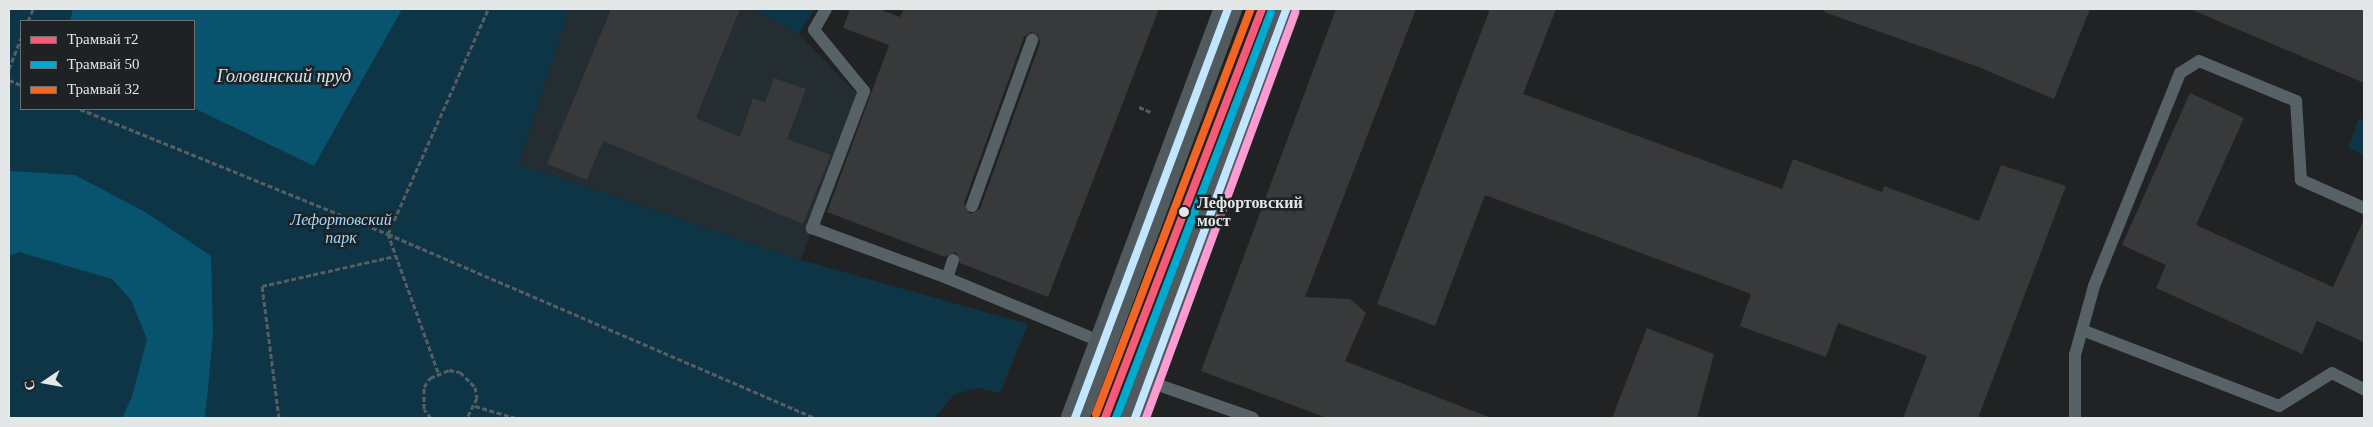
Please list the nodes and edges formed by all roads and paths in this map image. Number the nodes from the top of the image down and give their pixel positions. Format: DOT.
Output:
graph roads {
  1 [pos="488,9"];
  2 [pos="826,9"];
  3 [pos="1228,9"];
  4 [pos="1286,9"];
  5 [pos="1032,40"];
  6 [pos="20,41"];
  7 [pos="9,69"];
  8 [pos="1139,107"];
  9 [pos="82,110"];
  10 [pos="1151,112"];
  11 [pos="972,206"];
  12 [pos="2364,208"];
  13 [pos="388,234"];
  14 [pos="395,256"];
  15 [pos="953,260"];
  16 [pos="947,278"];
  17 [pos="2082,330"];
  18 [pos="1104,343"];
  19 [pos="438,372"];
  20 [pos="1150,382"];
  21 [pos="2364,389"];
  22 [pos="475,406"];
  23 [pos="2278,412"];
  24 [pos="279,418"];
  25 [pos="431,418"];
  26 [pos="467,418"];
  27 [pos="516,418"];
  28 [pos="816,418"];
  29 [pos="1075,418"];
  30 [pos="1135,418"];
  31 [pos="1253,418"];
  32 [pos="2075,418"];
  1 -- 13 [label="path"];
  2 -- 16 [label="lane"];
  3 -- 18 [label="main road"];
  4 -- 20 [label="main road"];
  5 -- 11 [label="lane"];
  6 -- 7 [label="path"];
  8 -- 10 [label="path"];
  9 -- 13 [label="path"];
  12 -- 17 [label="lane"];
  13 -- 14 [label="path"];
  13 -- 28 [label="path"];
  14 -- 19 [label="path"];
  14 -- 24 [label="path"];
  15 -- 16 [label="lane"];
  16 -- 18 [label="lane"];
  17 -- 23 [label="lane"];
  17 -- 32 [label="lane"];
  18 -- 29 [label="main road"];
  19 -- 22 [label="path"];
  19 -- 25 [label="path"];
  20 -- 30 [label="main road"];
  20 -- 31 [label="lane"];
  21 -- 23 [label="lane"];
  22 -- 26 [label="path"];
  22 -- 27 [label="path"];
}
